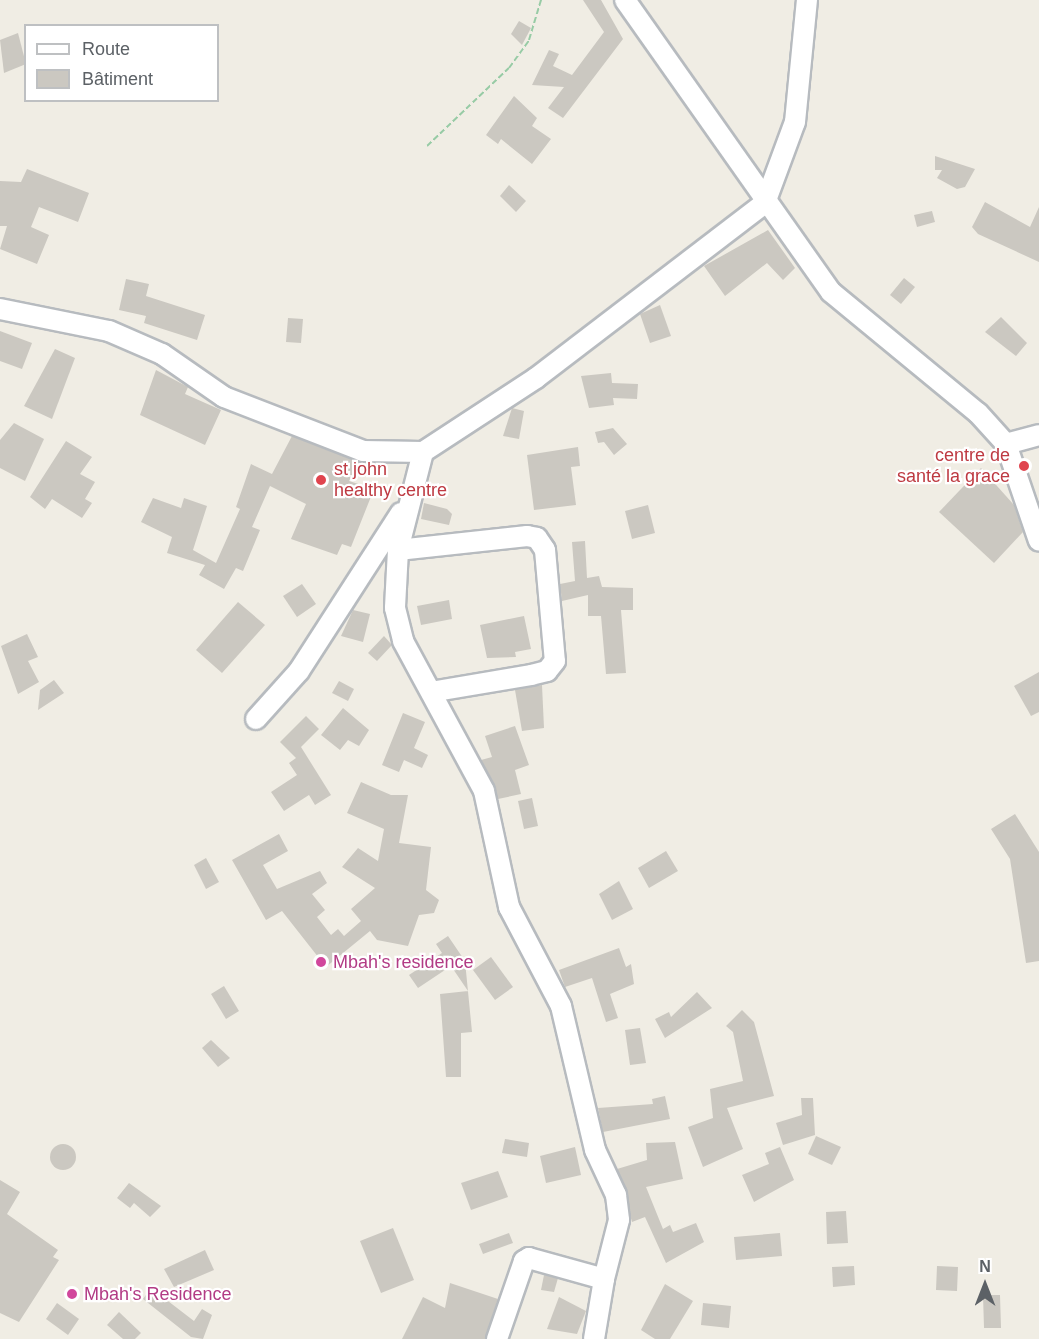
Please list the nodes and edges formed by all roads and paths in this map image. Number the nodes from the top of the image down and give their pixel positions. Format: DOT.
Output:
graph roads {
  1 [pos="541,0"];
  2 [pos="625,0"];
  3 [pos="807,0"];
  4 [pos="427,146"];
  5 [pos="765,204"];
  6 [pos="0,309"];
  7 [pos="1039,435"];
  8 [pos="1006,444"];
  9 [pos="423,452"];
  10 [pos="408,504"];
  11 [pos="1039,541"];
  12 [pos="398,550"];
  13 [pos="431,692"];
  14 [pos="256,719"];
  15 [pos="604,1279"];
  16 [pos="497,1339"];
  17 [pos="594,1339"];
  1 -- 4 [label="path"];
  2 -- 5 [label="street"];
  3 -- 5 [label="street"];
  5 -- 8 [label="street"];
  5 -- 9 [label="street"];
  6 -- 9 [label="street"];
  7 -- 8 [label="street"];
  8 -- 11 [label="street"];
  9 -- 10 [label="street"];
  10 -- 12 [label="street"];
  10 -- 14 [label="street"];
  12 -- 13 [label="street"];
  12 -- 13 [label="street"];
  13 -- 15 [label="street"];
  15 -- 16 [label="street"];
  15 -- 17 [label="street"];
}
